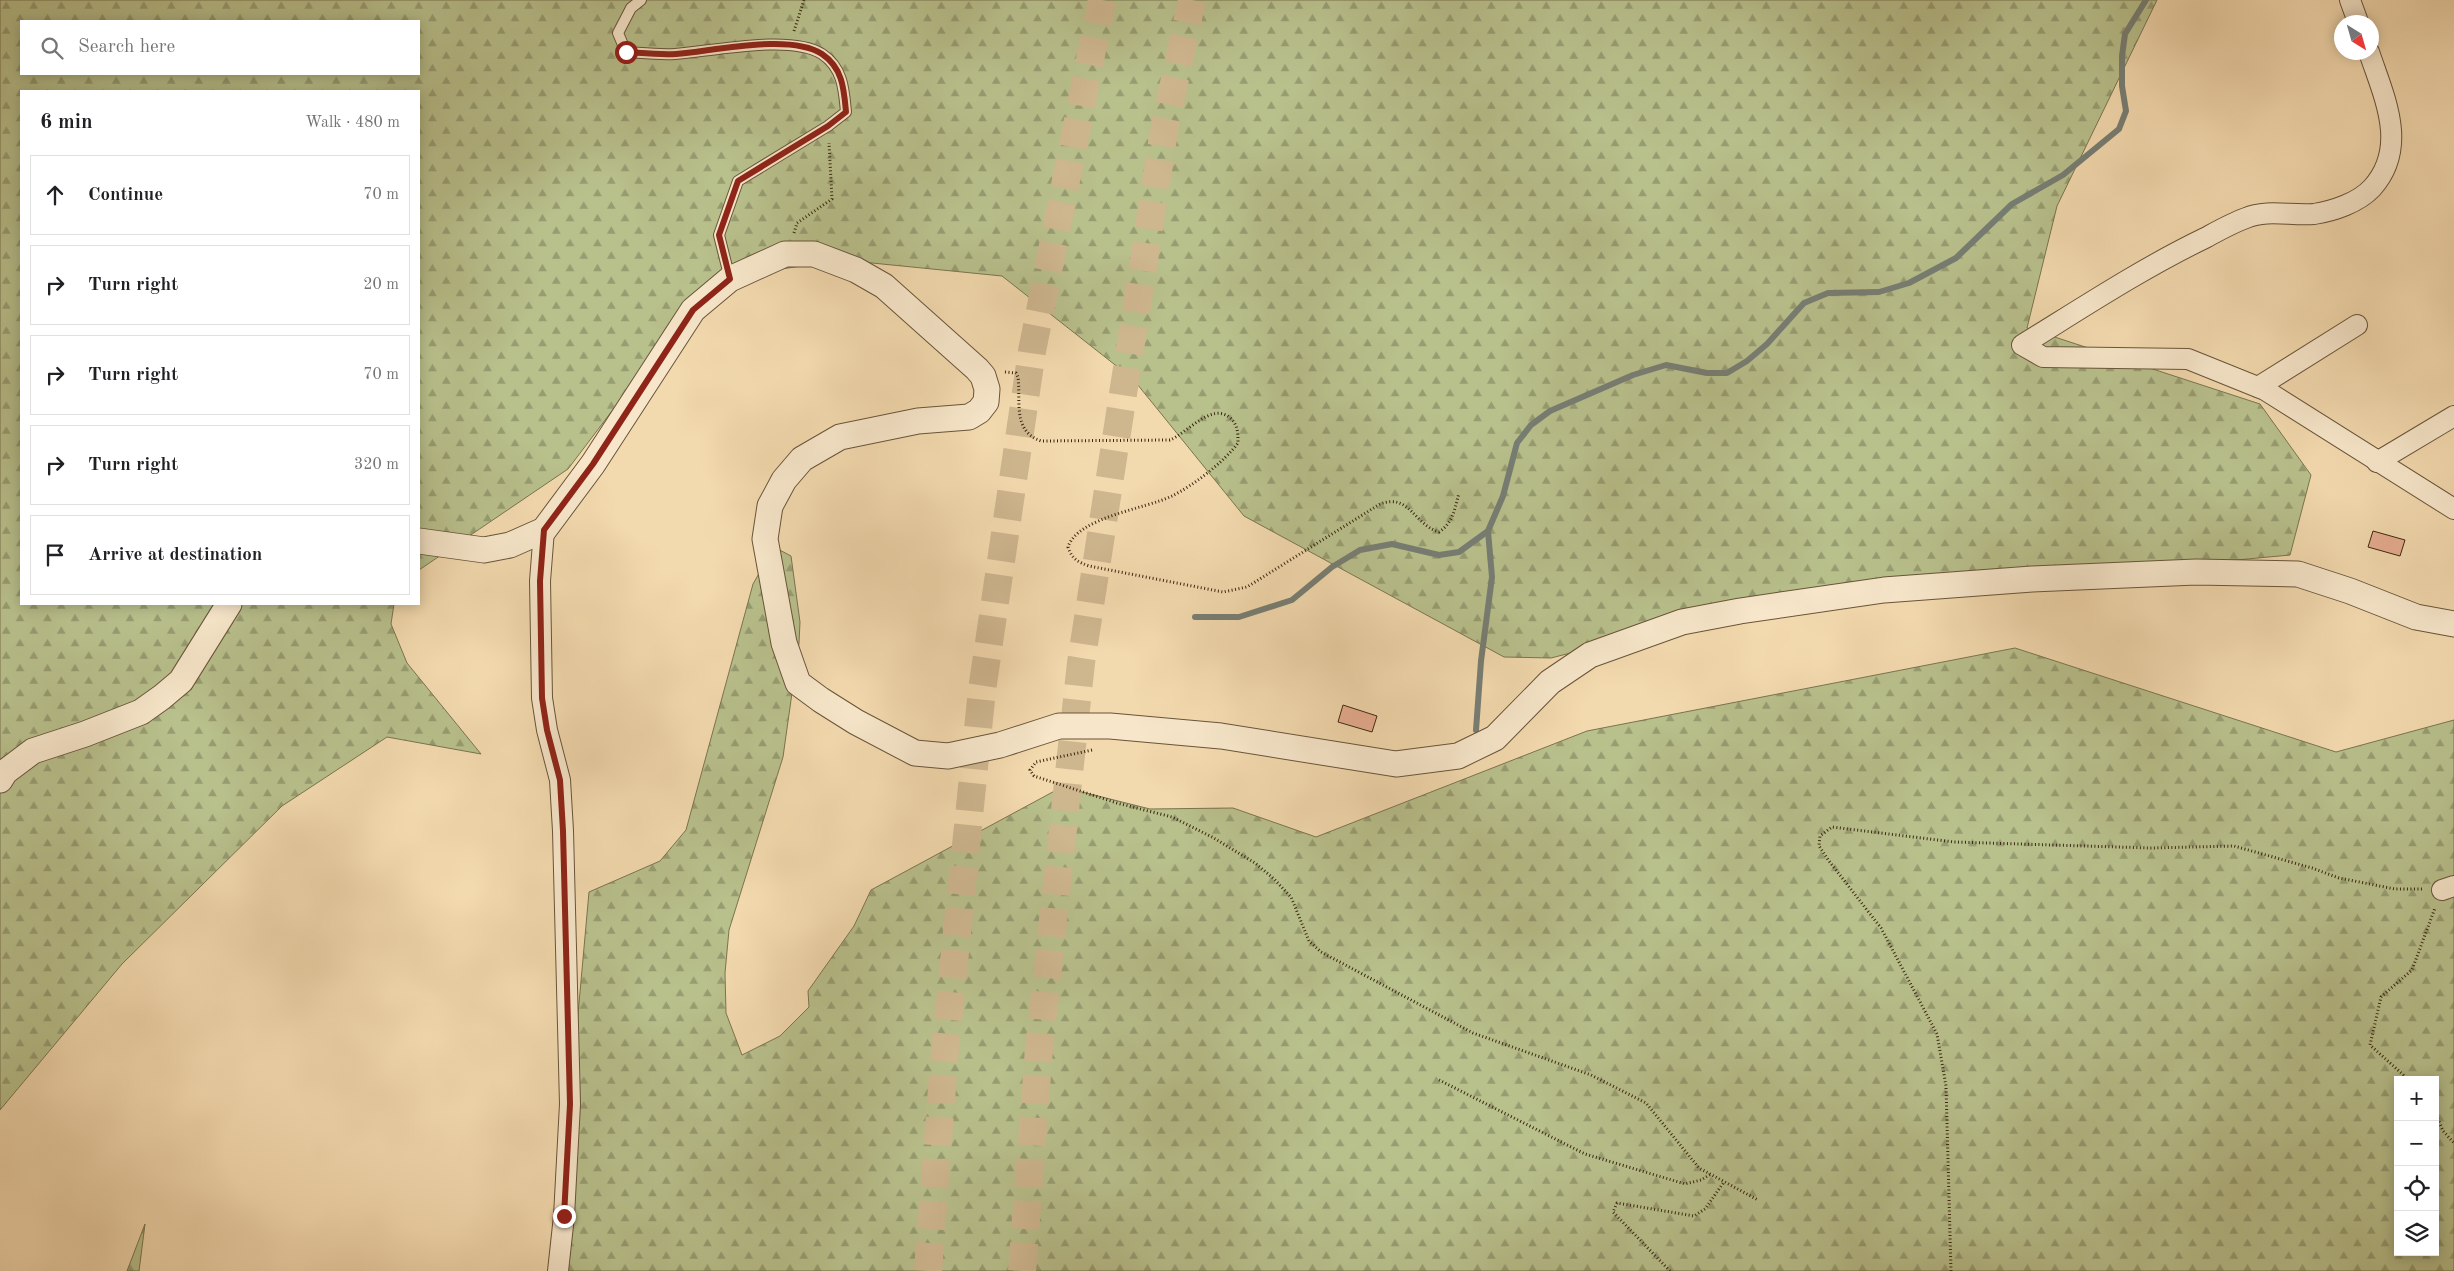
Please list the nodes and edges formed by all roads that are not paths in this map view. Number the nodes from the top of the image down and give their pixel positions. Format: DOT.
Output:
graph roads {
  1 [pos="641,0"];
  2 [pos="2350,0"];
  3 [pos="2355,15"];
  4 [pos="2372,60"];
  5 [pos="730,279"];
  6 [pos="2357,325"];
  7 [pos="2258,387"];
  8 [pos="2454,416"];
  9 [pos="2376,462"];
  10 [pos="2454,509"];
  11 [pos="544,530"];
  12 [pos="420,541"];
  13 [pos="228,605"];
  14 [pos="2454,624"];
  15 [pos="0,780"];
  16 [pos="558,1271"];
  1 -- 5 [label="lane"];
  2 -- 3 [label="street"];
  4 -- 7 [label="street"];
  5 -- 11 [label="street"];
  5 -- 14 [label="street"];
  6 -- 7 [label="street"];
  7 -- 9 [label="street"];
  8 -- 9 [label="street"];
  9 -- 10 [label="street"];
  11 -- 12 [label="street"];
  11 -- 16 [label="street"];
  13 -- 15 [label="street"];
}
